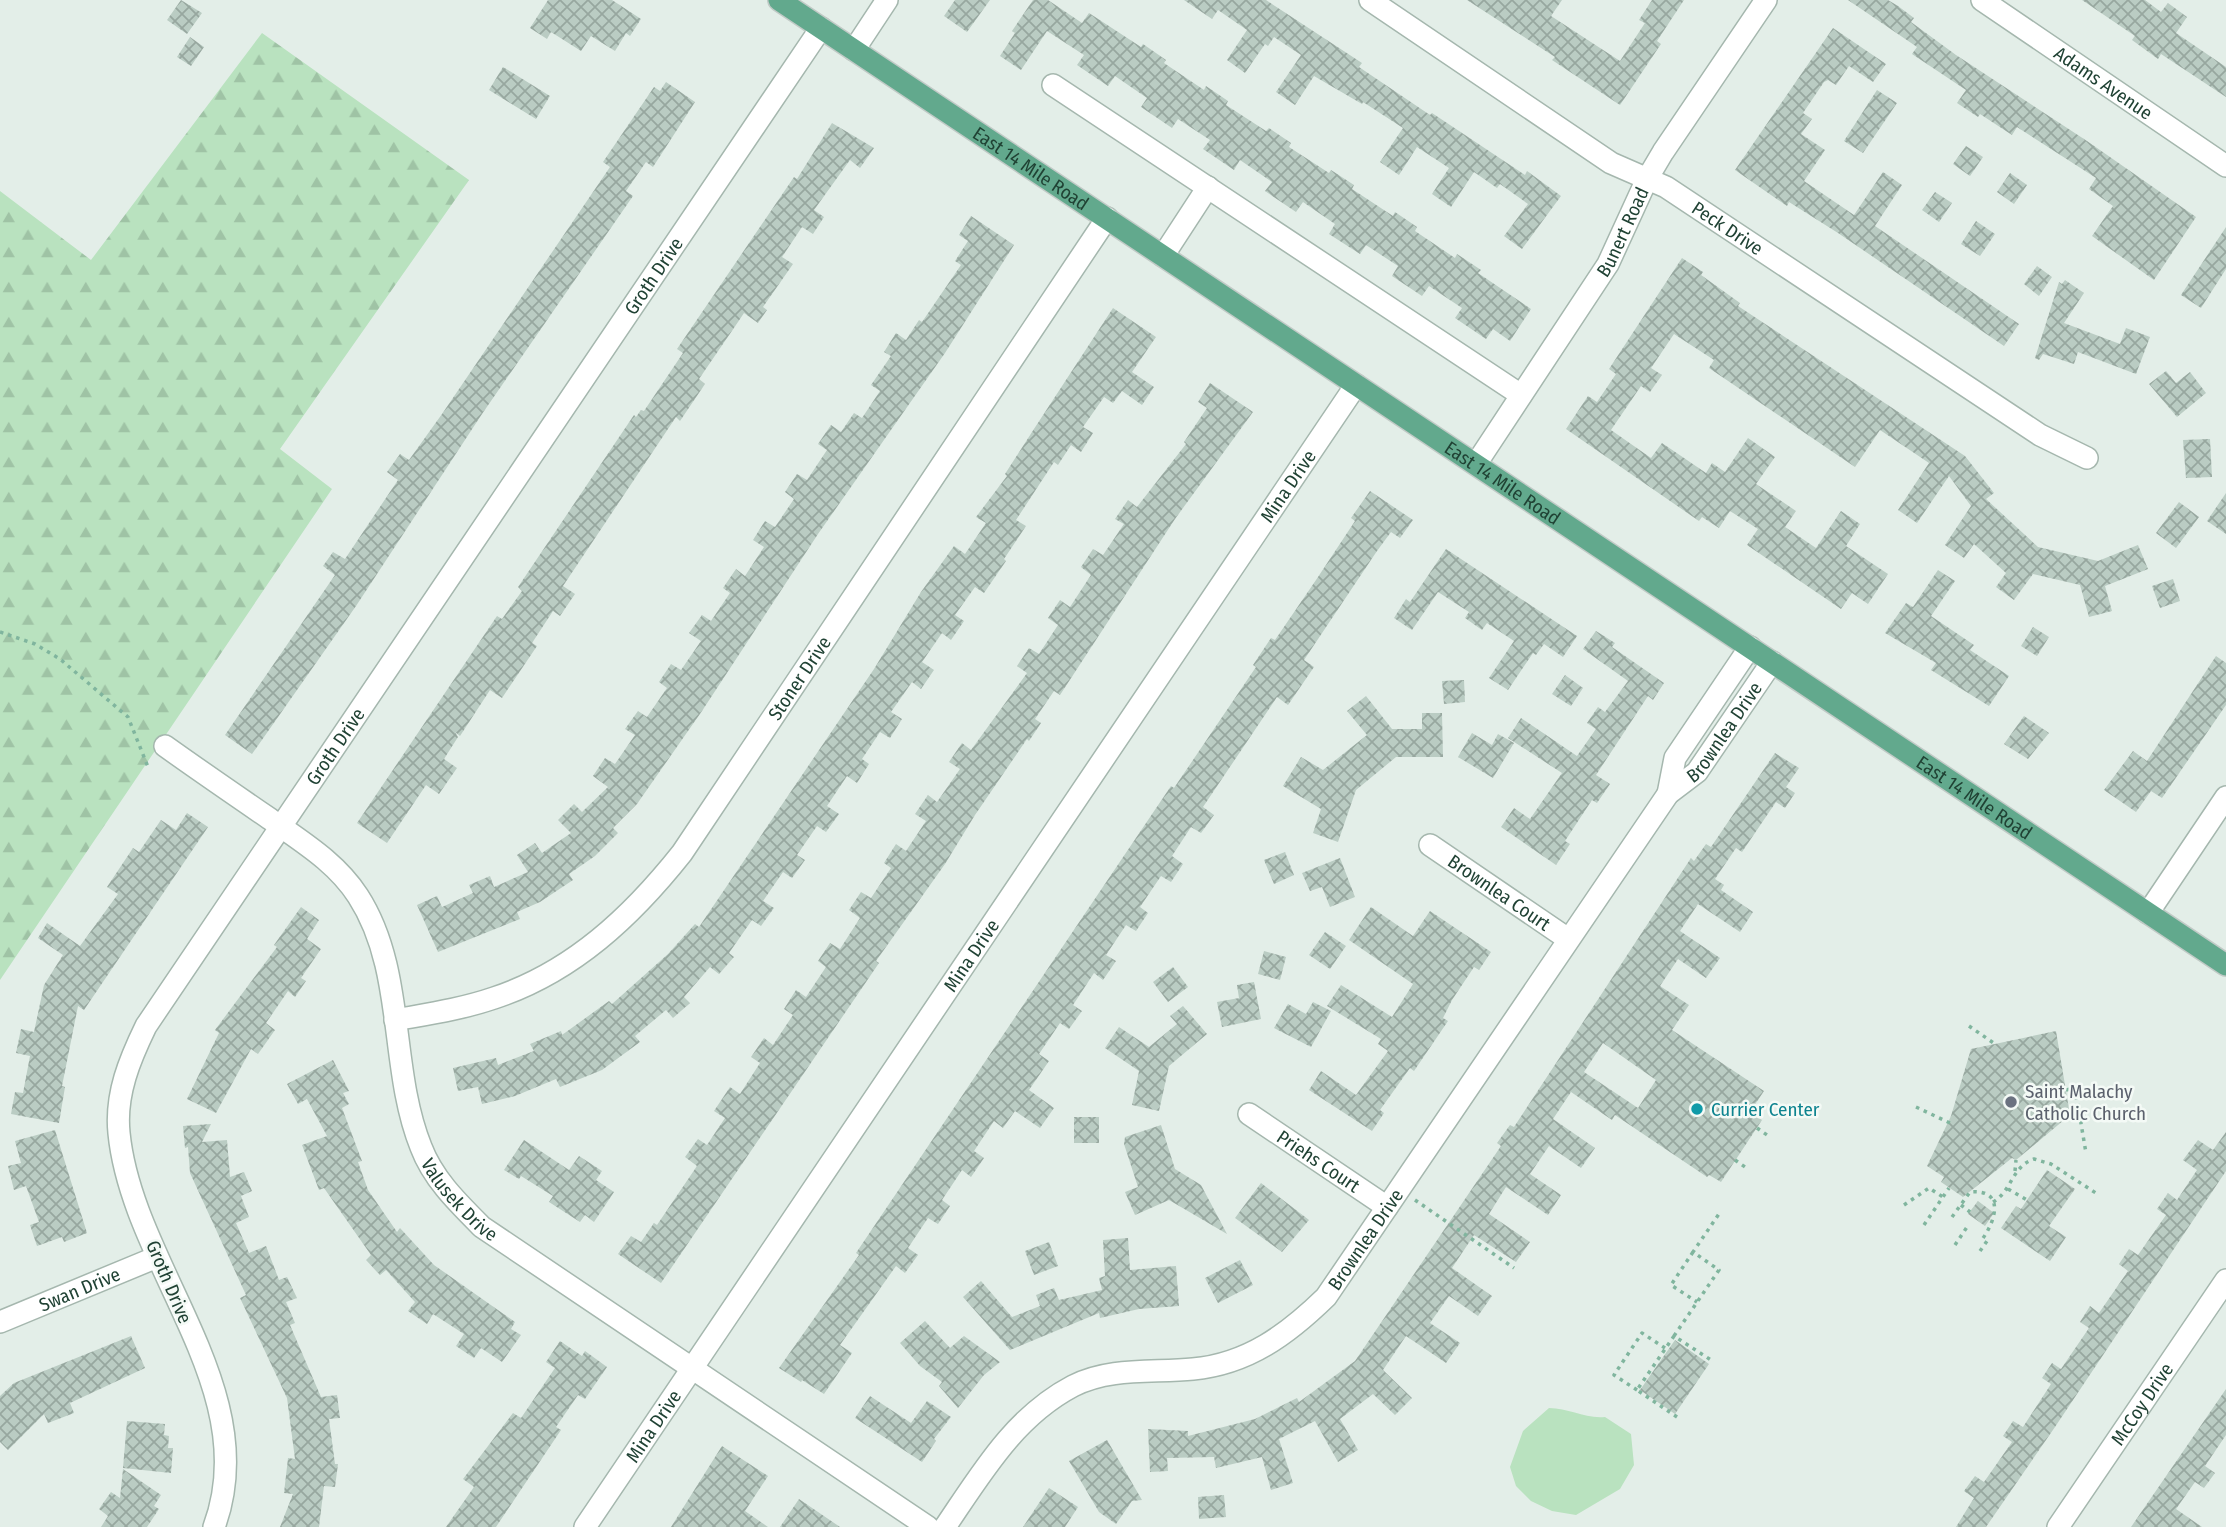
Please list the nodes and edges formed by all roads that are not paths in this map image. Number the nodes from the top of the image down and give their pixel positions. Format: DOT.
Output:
graph roads {
  1 [pos="779,0"];
  2 [pos="887,0"];
  3 [pos="1766,0"];
  4 [pos="1982,0"];
  5 [pos="1376,2"];
  6 [pos="821,28"];
  7 [pos="854,50"];
  8 [pos="1053,85"];
  9 [pos="2226,166"];
  10 [pos="1647,179"];
  11 [pos="1208,187"];
  12 [pos="1107,218"];
  13 [pos="1163,256"];
  14 [pos="1356,385"];
  15 [pos="1521,395"];
  16 [pos="2087,458"];
  17 [pos="1476,464"];
  18 [pos="1750,647"];
  19 [pos="1772,662"];
  20 [pos="165,746"];
  21 [pos="1668,794"];
  22 [pos="2226,797"];
  23 [pos="281,827"];
  24 [pos="1430,845"];
  25 [pos="2148,913"];
  26 [pos="1568,939"];
  27 [pos="2226,965"];
  28 [pos="395,1020"];
  29 [pos="1249,1114"];
  30 [pos="1387,1208"];
  31 [pos="157,1257"];
  32 [pos="2226,1280"];
  33 [pos="0,1322"];
  34 [pos="691,1369"];
  35 [pos="214,1527"];
  36 [pos="585,1527"];
  37 [pos="928,1527"];
  38 [pos="945,1527"];
  39 [pos="2058,1527"];
  1 -- 6 [label="main road, East 14 Mile Road"];
  2 -- 7 [label="street"];
  3 -- 10 [label="street, Bunert Road"];
  4 -- 9 [label="street, Adams Avenue"];
  5 -- 10 [label="street, Peck Drive"];
  6 -- 7 [label="main road, East 14 Mile Road"];
  6 -- 23 [label="street, Groth Drive"];
  7 -- 12 [label="main road, East 14 Mile Road"];
  8 -- 11 [label="street"];
  10 -- 15 [label="street, Bunert Road"];
  10 -- 16 [label="street, Peck Drive"];
  11 -- 13 [label="street"];
  11 -- 15 [label="street"];
  12 -- 13 [label="main road, East 14 Mile Road"];
  12 -- 28 [label="street, Stoner Drive"];
  13 -- 14 [label="main road, East 14 Mile Road"];
  14 -- 17 [label="main road, East 14 Mile Road"];
  14 -- 34 [label="street, Mina Drive"];
  15 -- 17 [label="street, Bunert Road"];
  17 -- 18 [label="main road, East 14 Mile Road"];
  18 -- 19 [label="main road, East 14 Mile Road"];
  18 -- 21 [label="street, Brownlea Drive"];
  19 -- 21 [label="street, Brownlea Drive"];
  19 -- 25 [label="main road, East 14 Mile Road"];
  20 -- 23 [label="street, Valusek Drive"];
  21 -- 26 [label="street, Brownlea Drive"];
  22 -- 25 [label="street"];
  23 -- 28 [label="street, Valusek Drive"];
  23 -- 31 [label="street, Groth Drive"];
  24 -- 26 [label="street, Brownlea Court"];
  25 -- 27 [label="main road, East 14 Mile Road"];
  26 -- 30 [label="street, Brownlea Drive"];
  28 -- 34 [label="street, Valusek Drive"];
  29 -- 30 [label="street, Priehs Court"];
  30 -- 38 [label="street, Brownlea Drive"];
  31 -- 33 [label="street, Swan Drive"];
  31 -- 35 [label="street, Groth Drive"];
  32 -- 39 [label="street, McCoy Drive"];
  34 -- 36 [label="street, Mina Drive"];
  34 -- 37 [label="street, Valusek Drive"];
}
